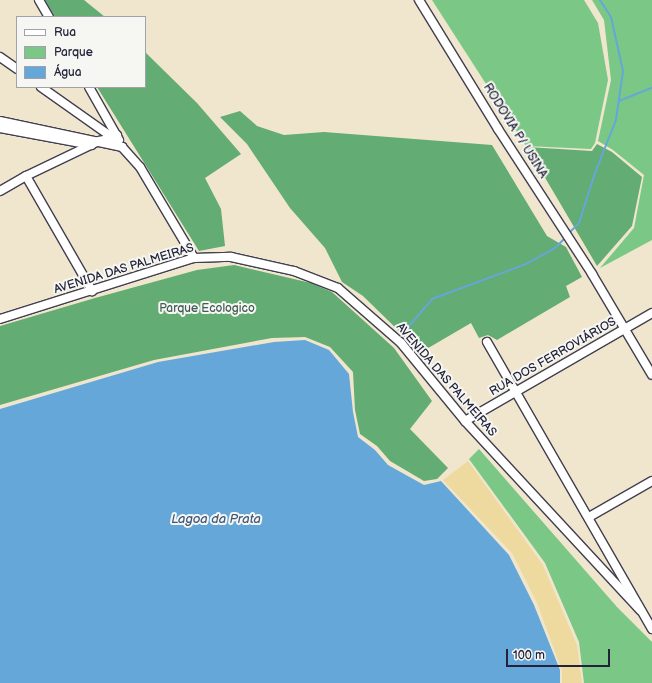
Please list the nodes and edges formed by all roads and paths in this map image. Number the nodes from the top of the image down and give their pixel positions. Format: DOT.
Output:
graph roads {
  1 [pos="39,0"];
  2 [pos="419,0"];
  3 [pos="48,16"];
  4 [pos="0,57"];
  5 [pos="16,69"];
  6 [pos="42,88"];
  7 [pos="90,88"];
  8 [pos="0,121"];
  9 [pos="0,128"];
  10 [pos="99,141"];
  11 [pos="91,145"];
  12 [pos="118,145"];
  13 [pos="26,176"];
  14 [pos="0,191"];
  15 [pos="194,258"];
  16 [pos="92,291"];
  17 [pos="652,313"];
  18 [pos="0,319"];
  19 [pos="626,330"];
  20 [pos="487,342"];
  21 [pos="652,375"];
  22 [pos="518,392"];
  23 [pos="465,421"];
  24 [pos="652,481"];
  25 [pos="589,517"];
  26 [pos="640,610"];
  27 [pos="652,629"];
  1 -- 3 [label="street"];
  2 -- 19 [label="street, RODOVIA P/ USINA"];
  4 -- 5 [label="street"];
  6 -- 12 [label="street"];
  7 -- 12 [label="street"];
  8 -- 10 [label="street"];
  9 -- 11 [label="street"];
  10 -- 11 [label="street"];
  10 -- 12 [label="street"];
  11 -- 12 [label="street"];
  11 -- 13 [label="street"];
  12 -- 15 [label="street"];
  13 -- 14 [label="street"];
  13 -- 16 [label="street"];
  15 -- 16 [label="street, AVENIDA DAS PALMEIRAS"];
  15 -- 23 [label="street, AVENIDA DAS PALMEIRAS"];
  16 -- 18 [label="street, AVENIDA DAS PALMEIRAS"];
  17 -- 19 [label="street, RUA DOS FERROVIÁRIOS"];
  19 -- 21 [label="street, RODOVIA P/ USINA"];
  19 -- 22 [label="street, RUA DOS FERROVIÁRIOS"];
  20 -- 22 [label="street"];
  22 -- 23 [label="street, RUA DOS FERROVIÁRIOS"];
  22 -- 25 [label="street"];
  23 -- 26 [label="street, AVENIDA DAS PALMEIRAS"];
  24 -- 25 [label="street"];
  25 -- 26 [label="street"];
  26 -- 27 [label="street"];
}
